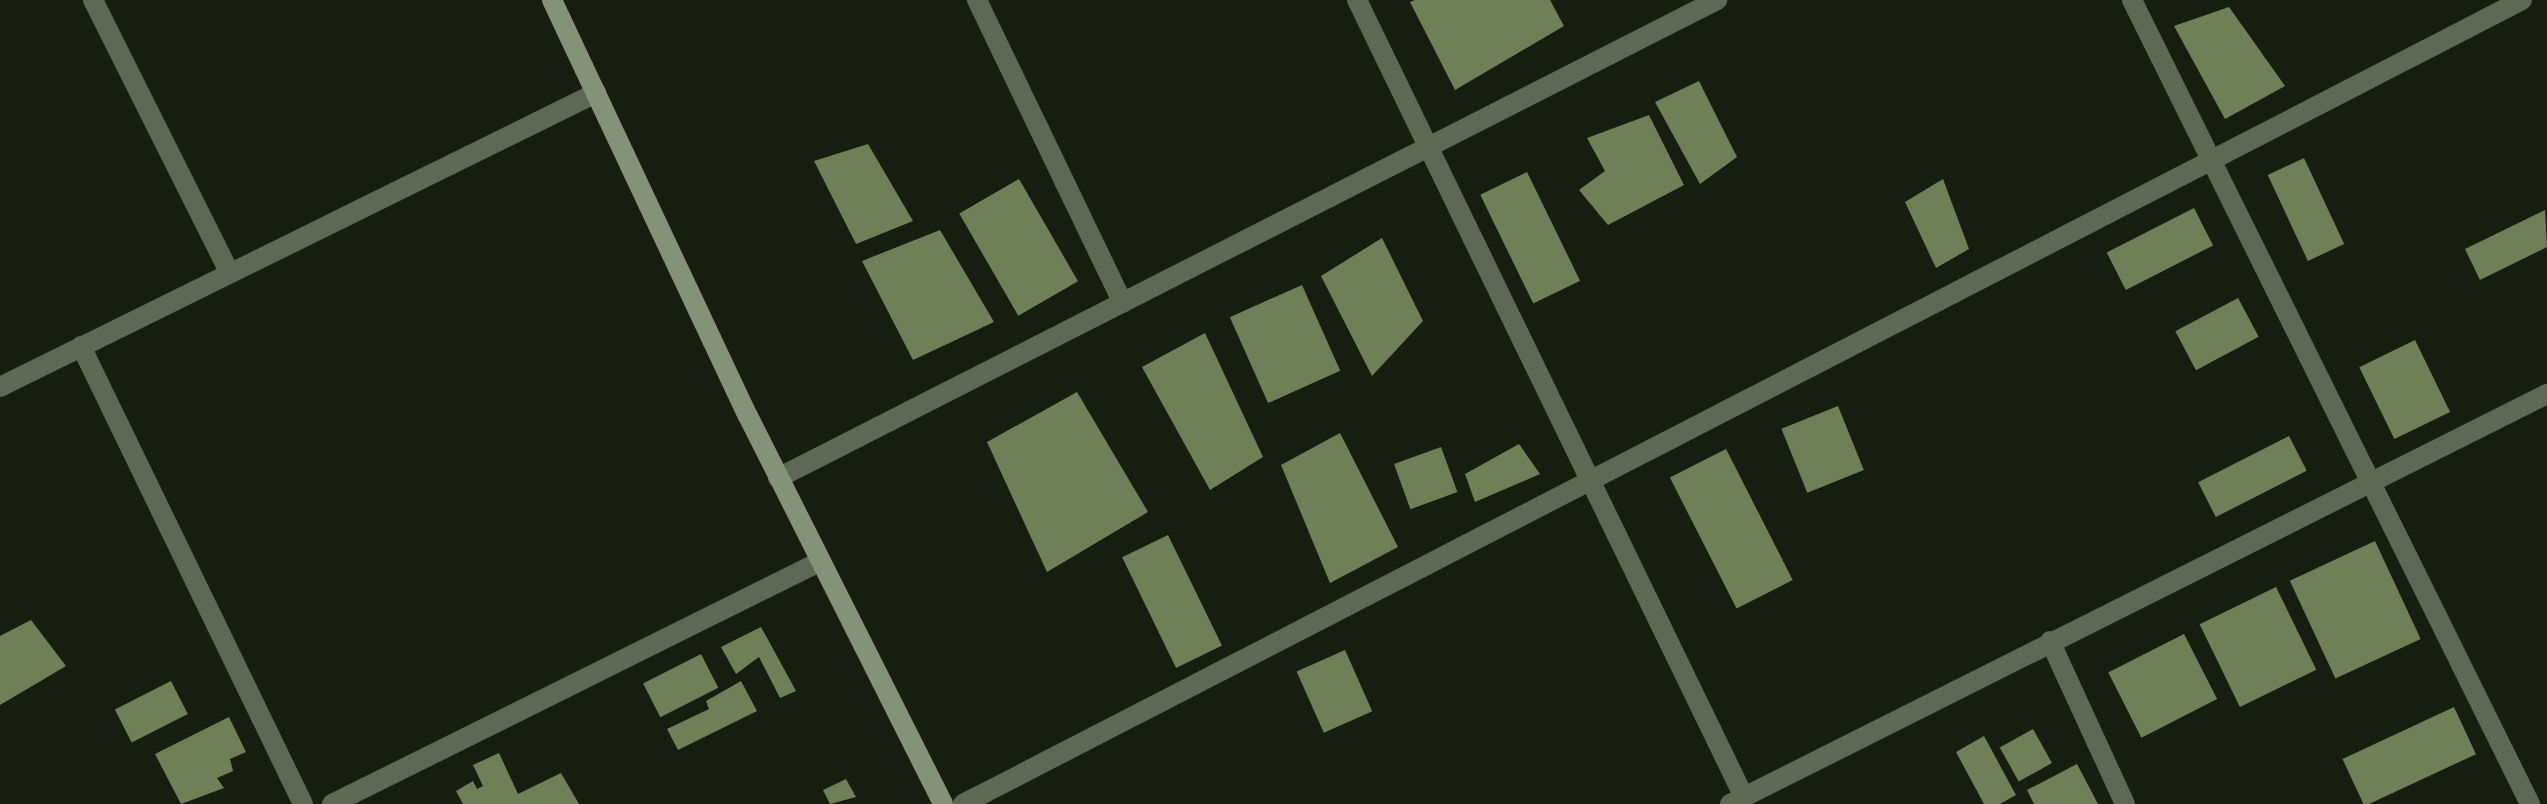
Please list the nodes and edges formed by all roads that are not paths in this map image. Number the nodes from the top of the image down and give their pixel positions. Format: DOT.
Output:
graph roads {
  1 [pos="93,0"];
  2 [pos="552,0"];
  3 [pos="977,0"];
  4 [pos="1357,0"];
  5 [pos="1717,0"];
  6 [pos="2132,0"];
  7 [pos="2522,0"];
  8 [pos="596,93"];
  9 [pos="1428,148"];
  10 [pos="2210,158"];
  11 [pos="230,273"];
  12 [pos="1123,303"];
  13 [pos="81,346"];
  14 [pos="0,387"];
  15 [pos="2547,394"];
  16 [pos="778,478"];
  17 [pos="1590,480"];
  18 [pos="2371,482"];
  19 [pos="819,562"];
  20 [pos="2050,641"];
  21 [pos="2547,798"];
  22 [pos="1737,801"];
  23 [pos="303,804"];
  24 [pos="332,804"];
  25 [pos="943,804"];
  26 [pos="963,804"];
  27 [pos="2125,804"];
  28 [pos="2533,804"];
  1 -- 11 [label="street"];
  2 -- 8 [label="street"];
  3 -- 12 [label="street"];
  4 -- 9 [label="street"];
  5 -- 9 [label="street"];
  6 -- 10 [label="street"];
  7 -- 10 [label="street"];
  8 -- 11 [label="street"];
  8 -- 16 [label="street"];
  9 -- 12 [label="street"];
  9 -- 17 [label="street"];
  10 -- 17 [label="street"];
  10 -- 18 [label="street"];
  11 -- 13 [label="street"];
  12 -- 16 [label="street"];
  13 -- 14 [label="street"];
  13 -- 23 [label="street"];
  15 -- 18 [label="street"];
  16 -- 19 [label="street"];
  17 -- 22 [label="street"];
  17 -- 26 [label="street"];
  18 -- 20 [label="street"];
  18 -- 28 [label="street"];
  19 -- 24 [label="street"];
  19 -- 25 [label="street"];
  20 -- 22 [label="street"];
  20 -- 27 [label="street"];
  21 -- 28 [label="street"];
}
